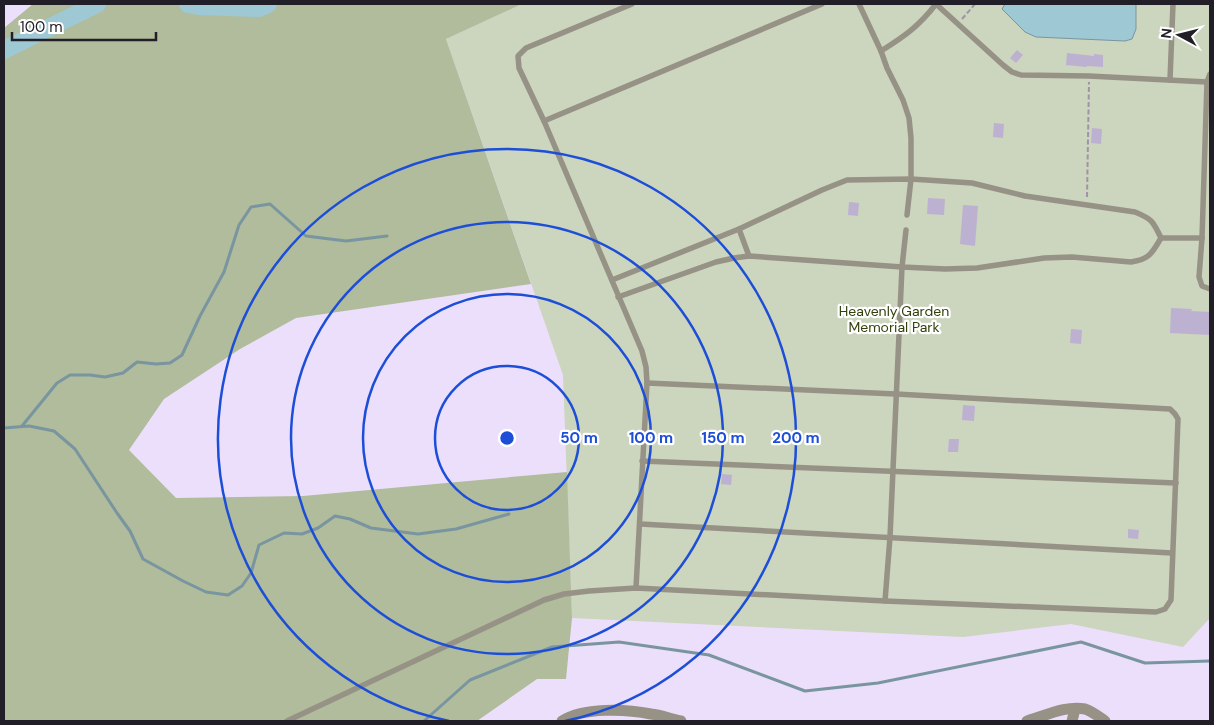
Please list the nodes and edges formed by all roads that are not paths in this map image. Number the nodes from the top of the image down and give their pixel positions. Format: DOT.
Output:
graph roads {
  1 [pos="632,4"];
  2 [pos="822,4"];
  3 [pos="859,4"];
  4 [pos="936,4"];
  5 [pos="1173,4"];
  6 [pos="881,51"];
  7 [pos="1210,74"];
  8 [pos="1170,80"];
  9 [pos="1207,82"];
  10 [pos="544,121"];
  11 [pos="911,179"];
  12 [pos="907,214"];
  13 [pos="739,229"];
  14 [pos="906,230"];
  15 [pos="1161,238"];
  16 [pos="1202,238"];
  17 [pos="749,256"];
  18 [pos="902,267"];
  19 [pos="612,280"];
  20 [pos="1210,289"];
  21 [pos="618,297"];
  22 [pos="647,383"];
  23 [pos="896,394"];
  24 [pos="642,461"];
  25 [pos="892,472"];
  26 [pos="1176,483"];
  27 [pos="640,524"];
  28 [pos="890,537"];
  29 [pos="1172,553"];
  30 [pos="636,588"];
  31 [pos="885,601"];
  32 [pos="1075,708"];
  33 [pos="287,721"];
  34 [pos="562,721"];
  35 [pos="681,721"];
  36 [pos="1027,721"];
  37 [pos="1072,721"];
  38 [pos="1105,721"];
  1 -- 10 [label="lane"];
  2 -- 10 [label="lane"];
  3 -- 6 [label="lane"];
  4 -- 6 [label="lane"];
  4 -- 8 [label="lane"];
  5 -- 8 [label="lane"];
  6 -- 11 [label="lane"];
  7 -- 9 [label="lane"];
  8 -- 9 [label="lane"];
  9 -- 16 [label="lane"];
  10 -- 19 [label="lane"];
  11 -- 12 [label="lane"];
  11 -- 13 [label="lane"];
  11 -- 15 [label="lane"];
  13 -- 17 [label="lane"];
  13 -- 19 [label="lane"];
  14 -- 18 [label="lane"];
  15 -- 16 [label="lane"];
  15 -- 18 [label="lane"];
  16 -- 20 [label="lane"];
  17 -- 18 [label="lane"];
  17 -- 21 [label="lane"];
  18 -- 23 [label="lane"];
  19 -- 21 [label="lane"];
  21 -- 22 [label="lane"];
  22 -- 23 [label="lane"];
  22 -- 24 [label="lane"];
  23 -- 25 [label="lane"];
  23 -- 26 [label="lane"];
  24 -- 25 [label="lane"];
  24 -- 27 [label="lane"];
  25 -- 26 [label="lane"];
  25 -- 28 [label="lane"];
  26 -- 29 [label="lane"];
  27 -- 28 [label="lane"];
  27 -- 30 [label="lane"];
  28 -- 29 [label="lane"];
  28 -- 31 [label="lane"];
  29 -- 31 [label="lane"];
  30 -- 31 [label="lane"];
  30 -- 33 [label="lane"];
  32 -- 36 [label="street"];
  32 -- 37 [label="street"];
  32 -- 38 [label="street"];
  34 -- 35 [label="street"];
}
